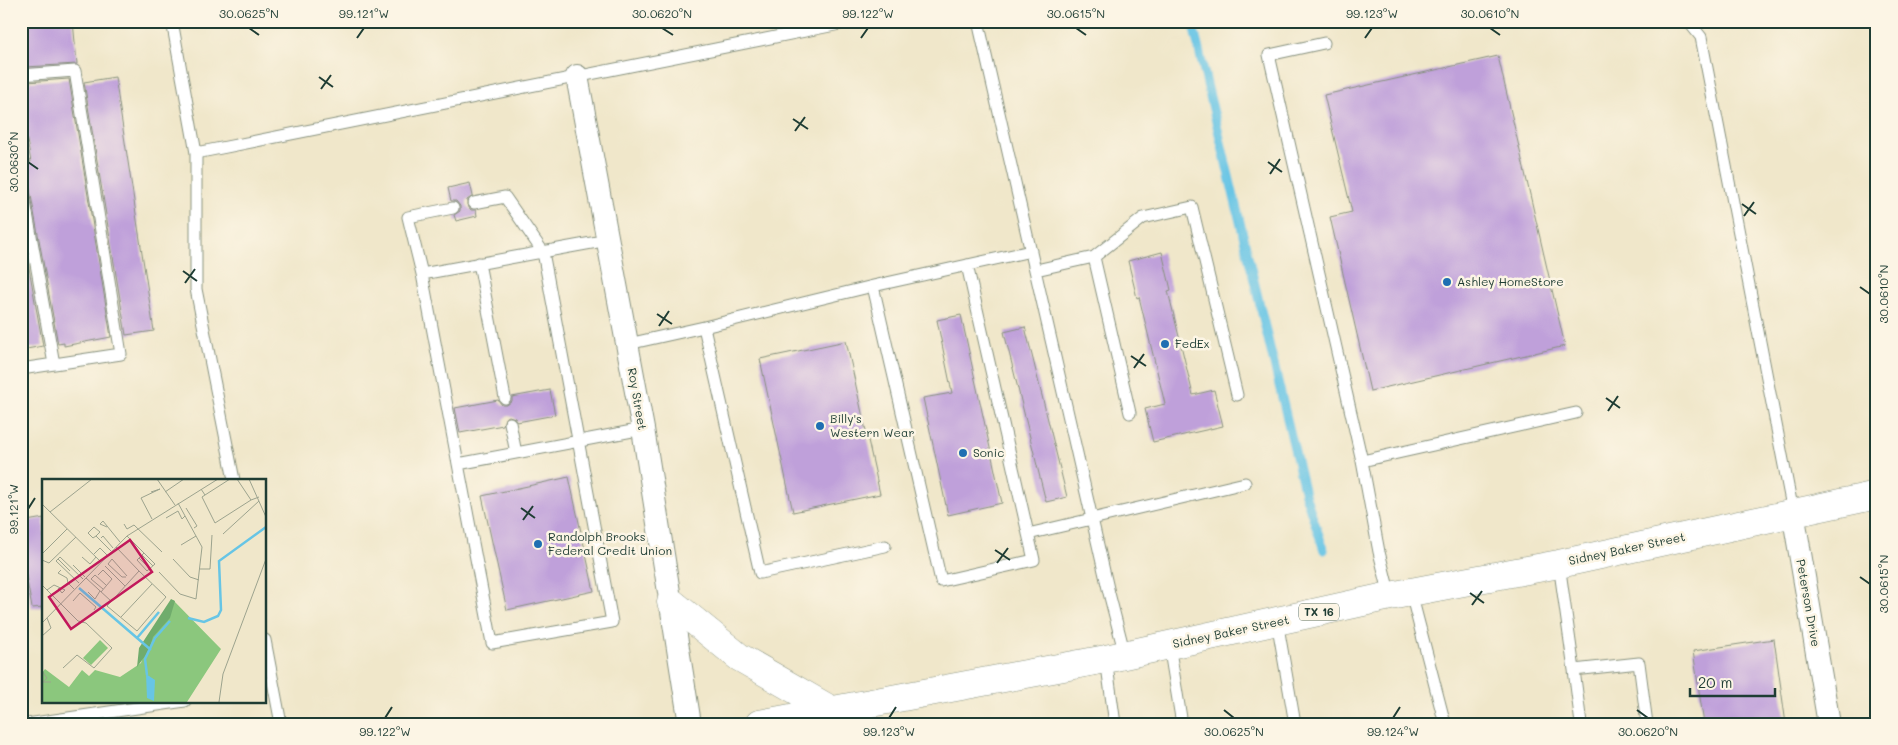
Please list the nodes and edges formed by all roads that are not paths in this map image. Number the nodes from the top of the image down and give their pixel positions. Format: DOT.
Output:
graph roads {
  1 [pos="172,21"];
  2 [pos="855,21"];
  3 [pos="978,21"];
  4 [pos="1688,21"];
  5 [pos="1324,43"];
  6 [pos="21,76"];
  7 [pos="577,76"];
  8 [pos="196,153"];
  9 [pos="21,180"];
  10 [pos="474,203"];
  11 [pos="453,208"];
  12 [pos="608,240"];
  13 [pos="1031,251"];
  14 [pos="543,252"];
  15 [pos="1094,257"];
  16 [pos="479,263"];
  17 [pos="966,265"];
  18 [pos="1036,270"];
  19 [pos="422,274"];
  20 [pos="873,286"];
  21 [pos="704,327"];
  22 [pos="628,344"];
  23 [pos="54,364"];
  24 [pos="21,369"];
  25 [pos="1237,395"];
  26 [pos="505,398"];
  27 [pos="1130,413"];
  28 [pos="1576,413"];
  29 [pos="510,423"];
  30 [pos="643,429"];
  31 [pos="578,441"];
  32 [pos="516,453"];
  33 [pos="1362,461"];
  34 [pos="458,464"];
  35 [pos="234,479"];
  36 [pos="1245,483"];
  37 [pos="1877,495"];
  38 [pos="1793,512"];
  39 [pos="1093,519"];
  40 [pos="1028,534"];
  41 [pos="885,546"];
  42 [pos="1559,564"];
  43 [pos="1401,595"];
  44 [pos="671,602"];
  45 [pos="1277,621"];
  46 [pos="266,645"];
  47 [pos="1170,645"];
  48 [pos="1115,657"];
  49 [pos="1574,670"];
  50 [pos="178,702"];
  51 [pos="832,717"];
  52 [pos="27,724"];
  53 [pos="281,724"];
  54 [pos="690,724"];
  55 [pos="759,724"];
  56 [pos="1115,724"];
  57 [pos="1182,724"];
  58 [pos="1295,724"];
  59 [pos="1445,724"];
  60 [pos="1580,724"];
  61 [pos="1647,724"];
  62 [pos="1828,724"];
  1 -- 8 [label="lane"];
  2 -- 7 [label="lane"];
  3 -- 13 [label="lane"];
  4 -- 38 [label="lane"];
  5 -- 33 [label="lane"];
  6 -- 23 [label="lane"];
  7 -- 8 [label="lane"];
  7 -- 12 [label="street, Roy Street"];
  8 -- 35 [label="lane"];
  9 -- 23 [label="lane"];
  10 -- 14 [label="lane"];
  11 -- 19 [label="lane"];
  12 -- 14 [label="lane"];
  12 -- 22 [label="street, Roy Street"];
  13 -- 17 [label="lane"];
  13 -- 18 [label="lane"];
  14 -- 16 [label="lane"];
  14 -- 31 [label="lane"];
  15 -- 18 [label="lane"];
  15 -- 25 [label="lane"];
  15 -- 27 [label="lane"];
  16 -- 19 [label="lane"];
  16 -- 26 [label="lane"];
  17 -- 20 [label="lane"];
  17 -- 40 [label="lane"];
  18 -- 39 [label="lane"];
  19 -- 34 [label="lane"];
  20 -- 21 [label="lane"];
  20 -- 40 [label="lane"];
  21 -- 22 [label="lane"];
  21 -- 41 [label="lane"];
  22 -- 30 [label="street, Roy Street"];
  23 -- 24 [label="lane"];
  28 -- 33 [label="lane"];
  29 -- 32 [label="lane"];
  30 -- 31 [label="lane"];
  30 -- 44 [label="street, Roy Street"];
  31 -- 32 [label="lane"];
  31 -- 34 [label="lane"];
  32 -- 34 [label="lane"];
  33 -- 43 [label="lane"];
  36 -- 39 [label="lane"];
  37 -- 38 [label="main road, Sidney Baker Street / TX 16"];
  38 -- 42 [label="main road, Sidney Baker Street / TX 16"];
  38 -- 62 [label="street, Peterson Drive"];
  39 -- 40 [label="lane"];
  39 -- 48 [label="lane"];
  42 -- 43 [label="main road, Sidney Baker Street / TX 16"];
  42 -- 49 [label="lane"];
  43 -- 45 [label="main road, Sidney Baker Street / TX 16"];
  43 -- 59 [label="lane"];
  44 -- 51 [label="main road"];
  44 -- 54 [label="street, Roy Street"];
  45 -- 47 [label="main road, Sidney Baker Street / TX 16"];
  45 -- 58 [label="lane"];
  46 -- 53 [label="lane"];
  47 -- 48 [label="main road, Sidney Baker Street / TX 16"];
  47 -- 57 [label="lane"];
  48 -- 51 [label="main road, Sidney Baker Street / TX 16"];
  48 -- 56 [label="lane"];
  49 -- 60 [label="lane"];
  49 -- 61 [label="lane"];
  50 -- 52 [label="lane"];
  51 -- 55 [label="main road, Sidney Baker Street / TX 16"];
}
